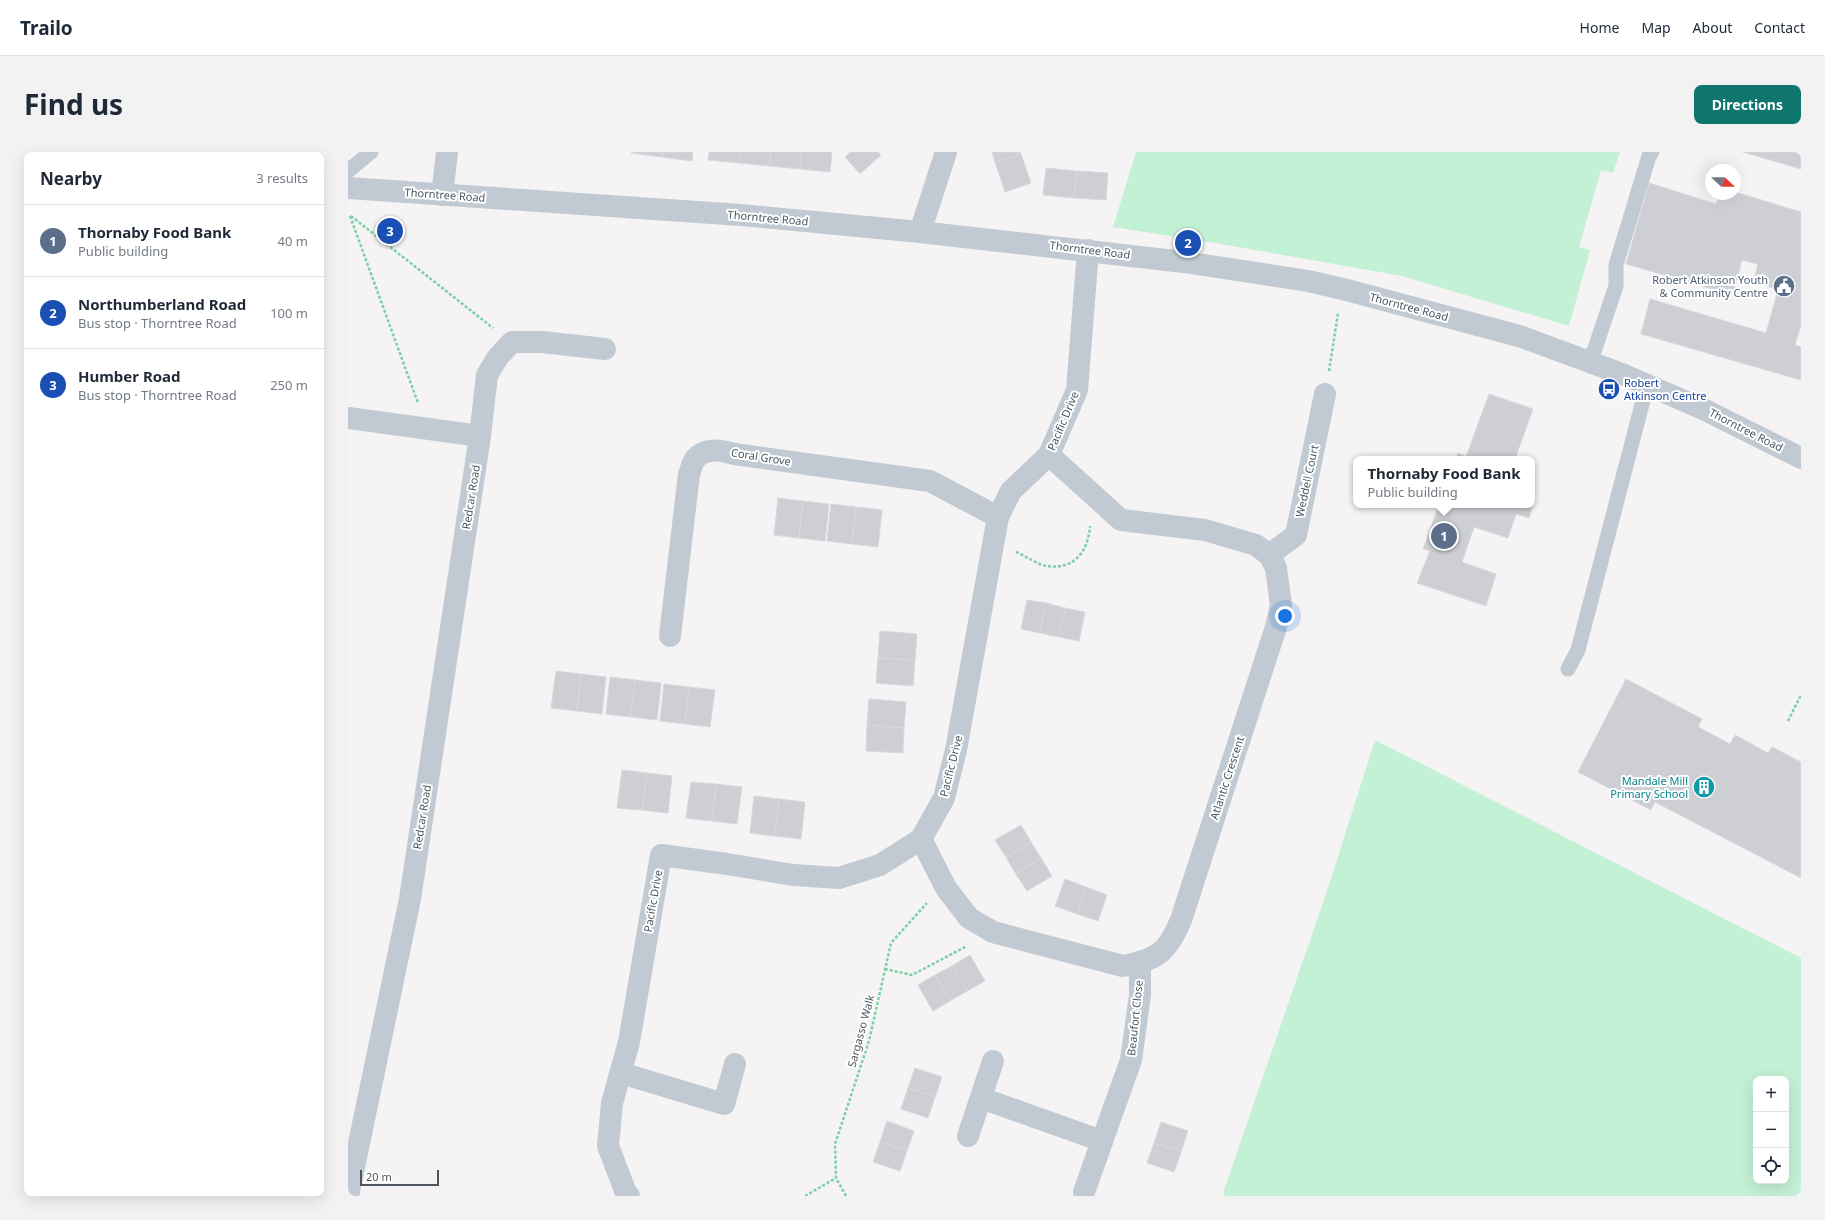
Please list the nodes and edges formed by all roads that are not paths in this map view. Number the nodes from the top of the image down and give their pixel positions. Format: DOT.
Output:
graph roads {
  1 [pos="370,152"];
  2 [pos="447,152"];
  3 [pos="946,152"];
  4 [pos="1652,152"];
  5 [pos="348,171"];
  6 [pos="348,188"];
  7 [pos="442,196"];
  8 [pos="920,232"];
  9 [pos="1088,250"];
  10 [pos="605,349"];
  11 [pos="1590,362"];
  12 [pos="1647,385"];
  13 [pos="1325,394"];
  14 [pos="348,418"];
  15 [pos="480,436"];
  16 [pos="1049,455"];
  17 [pos="1801,458"];
  18 [pos="998,517"];
  19 [pos="1269,555"];
  20 [pos="670,636"];
  21 [pos="1568,669"];
  22 [pos="921,839"];
  23 [pos="1140,963"];
  24 [pos="993,1061"];
  25 [pos="736,1064"];
  26 [pos="621,1073"];
  27 [pos="981,1098"];
  28 [pos="968,1136"];
  29 [pos="1102,1141"];
  30 [pos="1084,1192"];
  31 [pos="348,1196"];
  32 [pos="629,1196"];
  1 -- 5 [label="lane"];
  2 -- 7 [label="street"];
  3 -- 8 [label="street"];
  4 -- 11 [label="lane"];
  6 -- 7 [label="street, Thorntree Road"];
  7 -- 8 [label="street, Thorntree Road"];
  8 -- 9 [label="street, Thorntree Road"];
  9 -- 11 [label="street, Thorntree Road"];
  9 -- 16 [label="street, Pacific Drive"];
  10 -- 15 [label="street, Redcar Road"];
  11 -- 12 [label="street, Thorntree Road"];
  12 -- 17 [label="street, Thorntree Road"];
  12 -- 21 [label="lane"];
  13 -- 19 [label="street, Weddell Court"];
  14 -- 15 [label="street"];
  15 -- 31 [label="street, Redcar Road"];
  16 -- 18 [label="street, Pacific Drive"];
  16 -- 19 [label="street"];
  18 -- 20 [label="street, Coral Grove"];
  18 -- 22 [label="street, Pacific Drive"];
  19 -- 23 [label="street, Atlantic Crescent"];
  22 -- 23 [label="street, Atlantic Crescent"];
  22 -- 26 [label="street, Pacific Drive"];
  23 -- 29 [label="street, Beaufort Close"];
  24 -- 27 [label="street"];
  25 -- 26 [label="street"];
  26 -- 32 [label="street, Pacific Drive"];
  27 -- 28 [label="street"];
  27 -- 29 [label="street"];
  29 -- 30 [label="street, Beaufort Close"];
}
